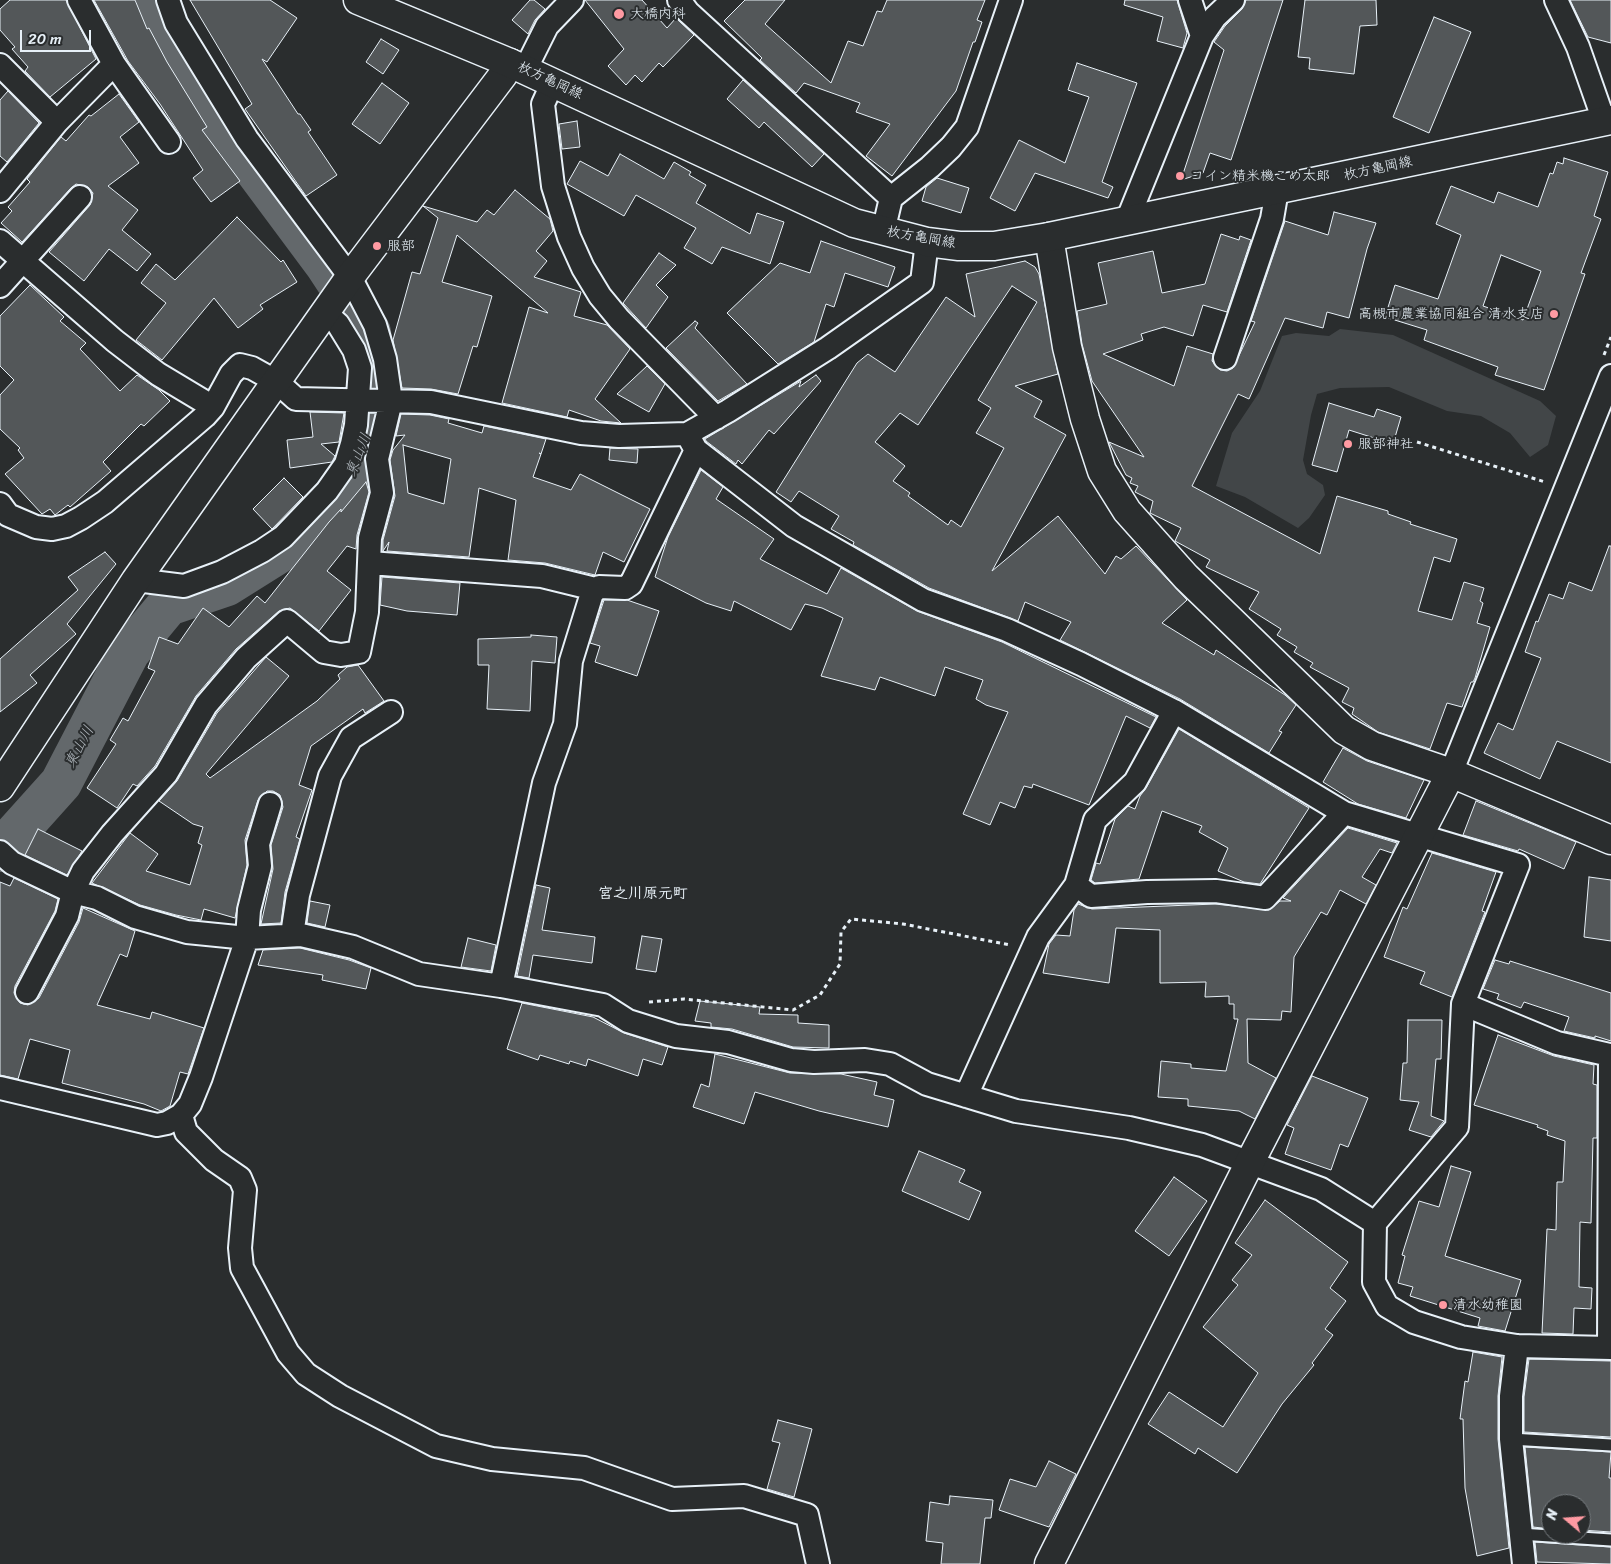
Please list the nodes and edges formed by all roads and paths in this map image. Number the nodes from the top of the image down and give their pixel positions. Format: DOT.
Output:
graph roads {
  1 [pos="79,0"];
  2 [pos="168,0"];
  3 [pos="358,0"];
  4 [pos="572,0"];
  5 [pos="679,0"];
  6 [pos="1011,0"];
  7 [pos="1190,0"];
  8 [pos="1232,0"];
  9 [pos="1556,0"];
  10 [pos="400,8"];
  11 [pos="1202,36"];
  12 [pos="114,64"];
  13 [pos="0,65"];
  14 [pos="517,66"];
  15 [pos="553,82"];
  16 [pos="1608,121"];
  17 [pos="57,122"];
  18 [pos="169,142"];
  19 [pos="1277,190"];
  20 [pos="0,191"];
  21 [pos="80,197"];
  22 [pos="891,198"];
  23 [pos="1127,221"];
  24 [pos="883,232"];
  25 [pos="1049,237"];
  26 [pos="0,241"];
  27 [pos="927,242"];
  28 [pos="21,262"];
  29 [pos="350,277"];
  30 [pos="0,286"];
  31 [pos="330,307"];
  32 [pos="1611,337"];
  33 [pos="1225,358"];
  34 [pos="1606,370"];
  35 [pos="276,382"];
  36 [pos="360,399"];
  37 [pos="388,401"];
  38 [pos="213,407"];
  39 [pos="716,418"];
  40 [pos="691,442"];
  41 [pos="1417,442"];
  42 [pos="1551,484"];
  43 [pos="0,504"];
  44 [pos="370,563"];
  45 [pos="136,580"];
  46 [pos="595,588"];
  47 [pos="1174,711"];
  48 [pos="391,712"];
  49 [pos="1451,772"];
  50 [pos="0,787"];
  51 [pos="270,804"];
  52 [pos="1344,813"];
  53 [pos="1420,835"];
  54 [pos="1611,840"];
  55 [pos="2,855"];
  56 [pos="1076,885"];
  57 [pos="73,892"];
  58 [pos="292,935"];
  59 [pos="247,938"];
  60 [pos="1032,949"];
  61 [pos="501,986"];
  62 [pos="27,992"];
  63 [pos="648,1002"];
  64 [pos="1463,1004"];
  65 [pos="0,1088"];
  66 [pos="966,1096"];
  67 [pos="181,1115"];
  68 [pos="1611,1130"];
  69 [pos="1250,1162"];
  70 [pos="1375,1223"];
  71 [pos="1518,1346"];
  72 [pos="1610,1348"];
  73 [pos="1512,1439"];
  74 [pos="1611,1445"];
  75 [pos="1520,1534"];
  76 [pos="1611,1540"];
  77 [pos="818,1564"];
  78 [pos="1049,1564"];
  79 [pos="1524,1564"];
  1 -- 12 [label="street"];
  2 -- 29 [label="street"];
  3 -- 10 [label="street, 枚方亀岡線"];
  4 -- 14 [label="street"];
  5 -- 22 [label="street"];
  6 -- 22 [label="street"];
  7 -- 11 [label="street"];
  8 -- 11 [label="street"];
  9 -- 16 [label="street"];
  10 -- 14 [label="street, 枚方亀岡線"];
  11 -- 23 [label="street"];
  12 -- 17 [label="street"];
  12 -- 18 [label="street"];
  13 -- 17 [label="street"];
  14 -- 15 [label="street, 枚方亀岡線"];
  14 -- 29 [label="street"];
  15 -- 24 [label="street, 枚方亀岡線"];
  15 -- 39 [label="street"];
  16 -- 19 [label="street, 枚方亀岡線"];
  17 -- 20 [label="street"];
  19 -- 23 [label="street, 枚方亀岡線"];
  19 -- 33 [label="street"];
  21 -- 28 [label="street"];
  22 -- 24 [label="street"];
  23 -- 25 [label="street, 枚方亀岡線"];
  24 -- 27 [label="street, 枚方亀岡線"];
  25 -- 27 [label="street, 枚方亀岡線"];
  25 -- 49 [label="street"];
  26 -- 28 [label="street"];
  27 -- 39 [label="street"];
  28 -- 30 [label="street"];
  28 -- 38 [label="street"];
  29 -- 31 [label="street"];
  29 -- 37 [label="street"];
  31 -- 35 [label="street"];
  31 -- 36 [label="street"];
  32 -- 34 [label="path"];
  34 -- 49 [label="street"];
  35 -- 36 [label="street"];
  35 -- 38 [label="street"];
  35 -- 45 [label="street"];
  36 -- 37 [label="street"];
  36 -- 45 [label="street"];
  37 -- 40 [label="street"];
  37 -- 44 [label="street"];
  38 -- 43 [label="street"];
  39 -- 40 [label="street"];
  40 -- 46 [label="street"];
  40 -- 47 [label="street"];
  41 -- 42 [label="path"];
  44 -- 46 [label="street"];
  44 -- 57 [label="street"];
  45 -- 50 [label="street"];
  46 -- 61 [label="street"];
  47 -- 52 [label="street"];
  47 -- 56 [label="street"];
  48 -- 58 [label="street"];
  49 -- 53 [label="street"];
  49 -- 54 [label="street"];
  51 -- 59 [label="street"];
  52 -- 53 [label="street"];
  52 -- 56 [label="street"];
  53 -- 64 [label="street"];
  53 -- 69 [label="street"];
  55 -- 57 [label="street"];
  56 -- 60 [label="street"];
  57 -- 59 [label="street"];
  57 -- 62 [label="street"];
  58 -- 59 [label="street"];
  58 -- 61 [label="street"];
  59 -- 67 [label="street"];
  60 -- 63 [label="path"];
  60 -- 66 [label="street"];
  61 -- 66 [label="street"];
  64 -- 68 [label="street"];
  64 -- 70 [label="street"];
  65 -- 67 [label="street"];
  66 -- 69 [label="street"];
  67 -- 77 [label="street"];
  68 -- 72 [label="street"];
  69 -- 70 [label="street"];
  69 -- 78 [label="street"];
  70 -- 71 [label="street"];
  71 -- 72 [label="street"];
  71 -- 73 [label="street"];
  73 -- 74 [label="lane"];
  73 -- 75 [label="street"];
  75 -- 76 [label="lane"];
  75 -- 79 [label="street"];
}
